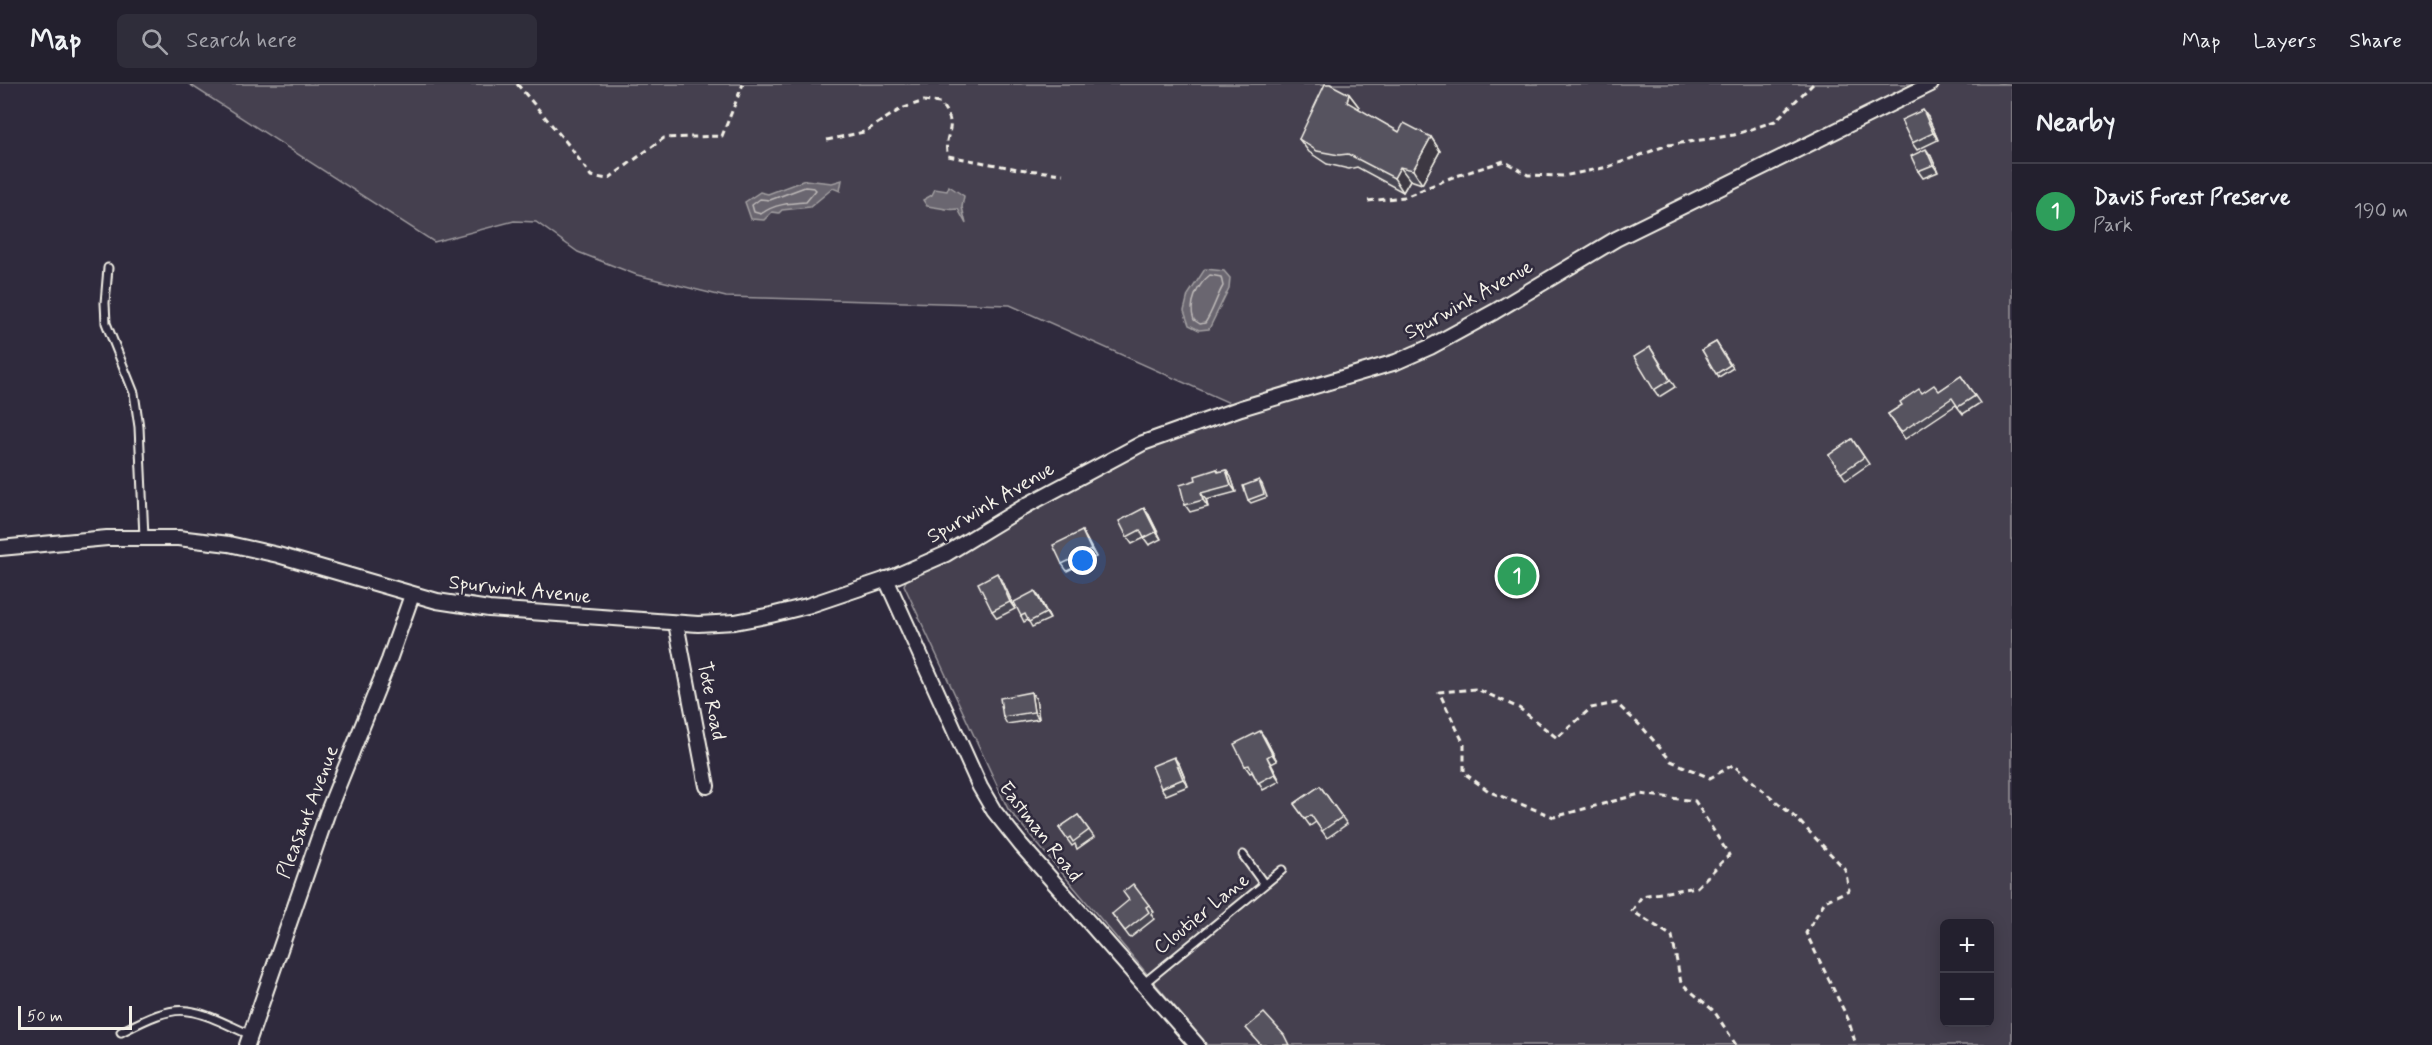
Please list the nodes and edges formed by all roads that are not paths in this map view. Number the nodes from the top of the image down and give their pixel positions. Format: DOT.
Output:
graph roads {
  1 [pos="1931,84"];
  2 [pos="108,268"];
  3 [pos="144,537"];
  4 [pos="0,548"];
  5 [pos="886,579"];
  6 [pos="412,595"];
  7 [pos="676,623"];
  8 [pos="706,786"];
  9 [pos="1243,855"];
  10 [pos="1282,870"];
  11 [pos="1264,884"];
  12 [pos="1143,984"];
  13 [pos="121,1032"];
  14 [pos="249,1040"];
  15 [pos="1197,1045"];
  1 -- 5 [label="street, Spurwink Avenue"];
  2 -- 3 [label="lane"];
  3 -- 4 [label="street, Spurwink Avenue"];
  3 -- 6 [label="street, Spurwink Avenue"];
  5 -- 7 [label="street, Spurwink Avenue"];
  5 -- 12 [label="street, Eastman Road"];
  6 -- 7 [label="street, Spurwink Avenue"];
  6 -- 14 [label="street, Pleasant Avenue"];
  7 -- 8 [label="street, Tote Road"];
  9 -- 11 [label="lane"];
  10 -- 11 [label="lane, Cloutier Lane"];
  11 -- 12 [label="lane, Cloutier Lane"];
  12 -- 15 [label="street, Eastman Road"];
  13 -- 14 [label="lane"];
}
